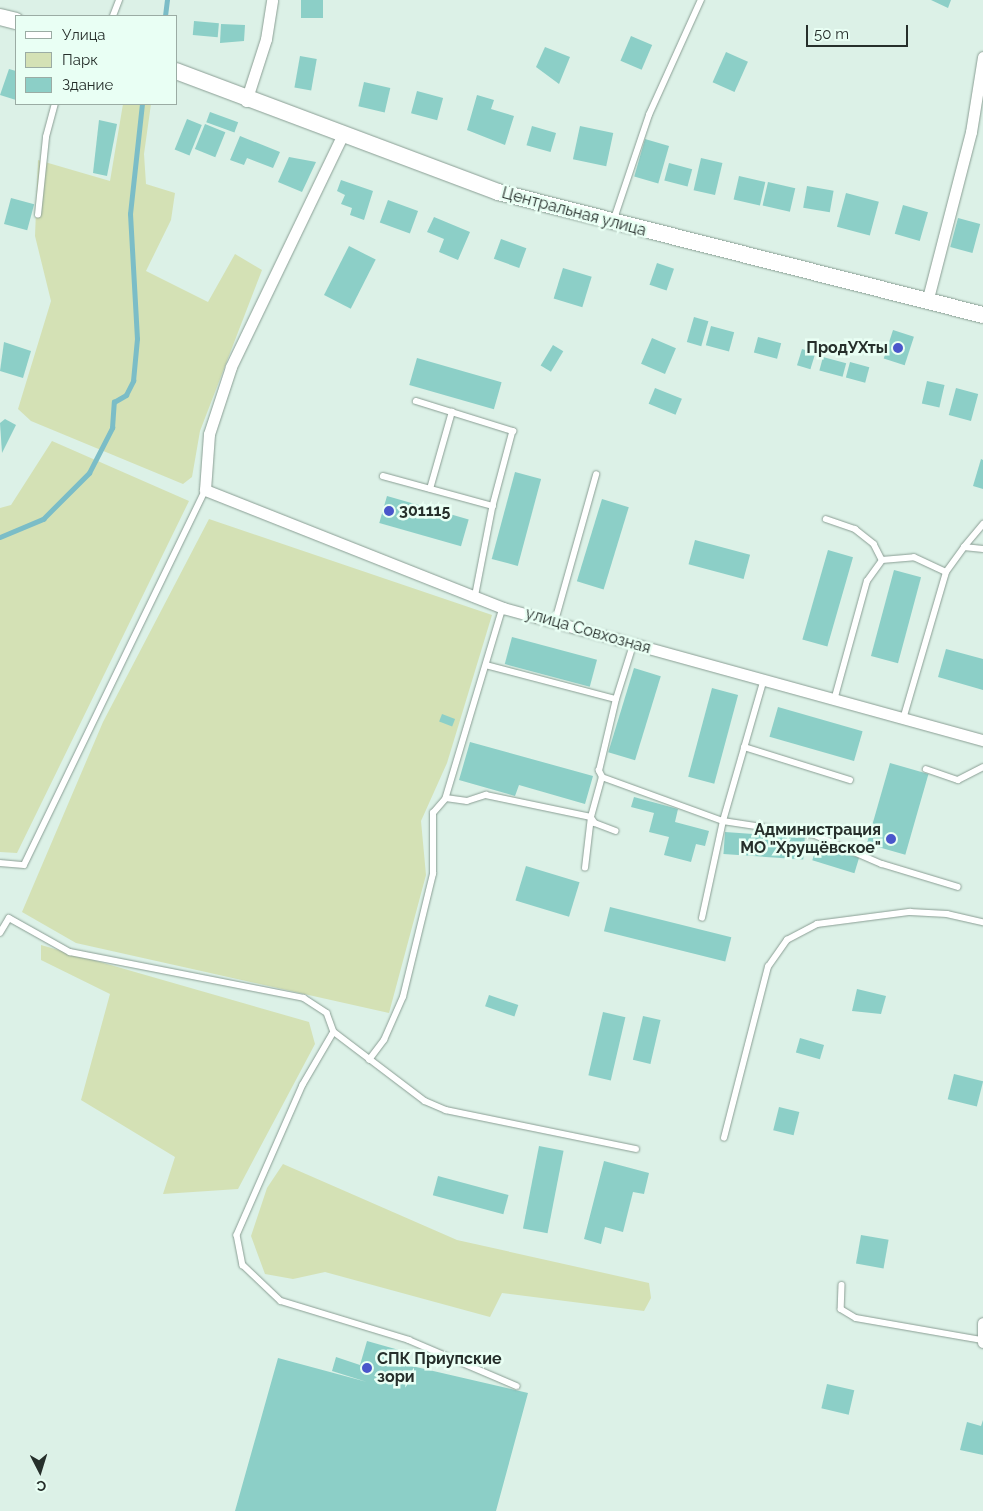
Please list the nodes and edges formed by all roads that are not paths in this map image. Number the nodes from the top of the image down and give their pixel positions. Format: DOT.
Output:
graph roads {
  1 [pos="119,0"];
  2 [pos="272,0"];
  3 [pos="701,0"];
  4 [pos="113,15"];
  5 [pos="0,17"];
  6 [pos="15,21"];
  7 [pos="983,57"];
  8 [pos="178,72"];
  9 [pos="246,101"];
  10 [pos="55,105"];
  11 [pos="342,136"];
  12 [pos="38,215"];
  13 [pos="613,223"];
  14 [pos="928,302"];
  15 [pos="983,315"];
  16 [pos="416,401"];
  17 [pos="452,412"];
  18 [pos="596,475"];
  19 [pos="383,476"];
  20 [pos="430,489"];
  21 [pos="205,490"];
  22 [pos="492,506"];
  23 [pos="826,519"];
  24 [pos="983,524"];
  25 [pos="964,547"];
  26 [pos="983,549"];
  27 [pos="882,560"];
  28 [pos="946,572"];
  29 [pos="475,599"];
  30 [pos="503,608"];
  31 [pos="555,621"];
  32 [pos="633,644"];
  33 [pos="486,665"];
  34 [pos="764,677"];
  35 [pos="835,697"];
  36 [pos="616,699"];
  37 [pos="904,716"];
  38 [pos="983,740"];
  39 [pos="744,747"];
  40 [pos="983,767"];
  41 [pos="926,769"];
  42 [pos="602,777"];
  43 [pos="850,780"];
  44 [pos="446,798"];
  45 [pos="591,817"];
  46 [pos="723,821"];
  47 [pos="616,830"];
  48 [pos="0,863"];
  49 [pos="585,868"];
  50 [pos="958,887"];
  51 [pos="702,918"];
  52 [pos="983,922"];
  53 [pos="0,933"];
  54 [pos="334,1032"];
  55 [pos="369,1060"];
  56 [pos="724,1138"];
  57 [pos="636,1149"];
  58 [pos="842,1285"];
  59 [pos="983,1323"];
  60 [pos="982,1341"];
  61 [pos="517,1386"];
  1 -- 4 [label="lane"];
  2 -- 9 [label="street"];
  3 -- 13 [label="lane"];
  5 -- 6 [label="main road"];
  7 -- 14 [label="street"];
  8 -- 9 [label="main road, Центральная улица"];
  9 -- 11 [label="main road, Центральная улица"];
  10 -- 12 [label="lane"];
  11 -- 13 [label="main road, Центральная улица"];
  11 -- 21 [label="street"];
  13 -- 14 [label="main road, Центральная улица"];
  14 -- 15 [label="main road, Центральная улица"];
  16 -- 17 [label="lane"];
  17 -- 20 [label="lane"];
  17 -- 22 [label="lane"];
  18 -- 31 [label="lane"];
  19 -- 20 [label="lane"];
  20 -- 22 [label="lane"];
  21 -- 29 [label="street, улица Совхозная"];
  21 -- 48 [label="lane"];
  22 -- 29 [label="lane"];
  23 -- 27 [label="lane"];
  24 -- 25 [label="lane"];
  25 -- 26 [label="lane"];
  25 -- 28 [label="lane"];
  27 -- 28 [label="lane"];
  27 -- 35 [label="lane"];
  28 -- 37 [label="lane"];
  29 -- 30 [label="street, улица Совхозная"];
  30 -- 31 [label="street, улица Совхозная"];
  30 -- 33 [label="lane"];
  31 -- 32 [label="street, улица Совхозная"];
  32 -- 34 [label="street, улица Совхозная"];
  32 -- 36 [label="lane"];
  33 -- 36 [label="lane"];
  33 -- 44 [label="lane"];
  34 -- 35 [label="street, улица Совхозная"];
  34 -- 39 [label="lane"];
  35 -- 37 [label="street, улица Совхозная"];
  36 -- 42 [label="lane"];
  37 -- 38 [label="street, улица Совхозная"];
  39 -- 43 [label="lane"];
  39 -- 46 [label="lane"];
  40 -- 41 [label="lane"];
  42 -- 45 [label="lane"];
  42 -- 46 [label="lane"];
  44 -- 45 [label="lane"];
  44 -- 55 [label="lane"];
  45 -- 47 [label="lane"];
  45 -- 49 [label="lane"];
  46 -- 50 [label="lane"];
  46 -- 51 [label="lane"];
  52 -- 56 [label="lane"];
  53 -- 54 [label="lane"];
  54 -- 55 [label="lane"];
  54 -- 61 [label="lane"];
  55 -- 57 [label="lane"];
  58 -- 60 [label="lane"];
  59 -- 60 [label="street"];
}
